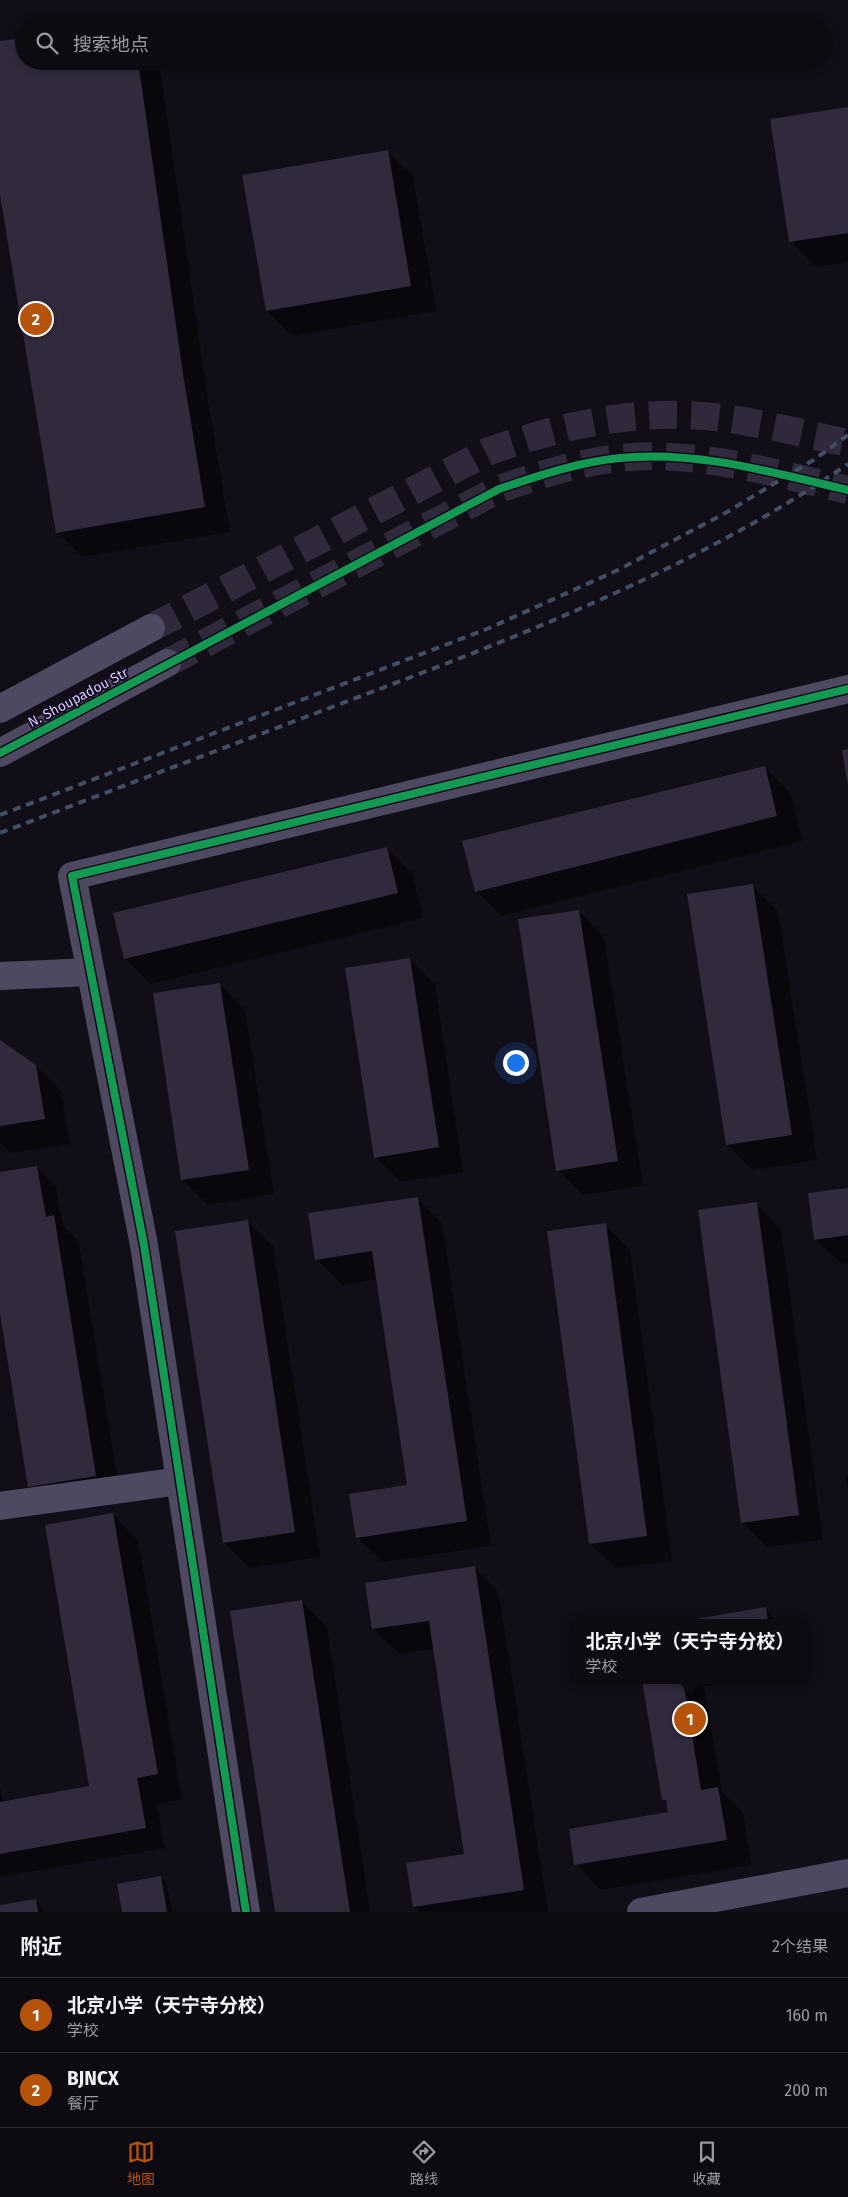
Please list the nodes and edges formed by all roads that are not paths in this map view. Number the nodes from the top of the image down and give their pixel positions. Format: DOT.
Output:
graph roads {
  1 [pos="151,628"];
  2 [pos="168,663"];
  3 [pos="848,689"];
  4 [pos="0,709"];
  5 [pos="0,753"];
  6 [pos="90,972"];
  7 [pos="0,976"];
  8 [pos="180,1481"];
  9 [pos="0,1506"];
  10 [pos="848,1873"];
  11 [pos="246,1912"];
  12 [pos="641,1912"];
  1 -- 4 [label="street, N. Shoupadou Str"];
  2 -- 5 [label="street, N. Shoupadou Str"];
  3 -- 6 [label="street"];
  6 -- 7 [label="street"];
  6 -- 8 [label="street"];
  8 -- 9 [label="street"];
  8 -- 11 [label="street"];
  10 -- 12 [label="street"];
}
